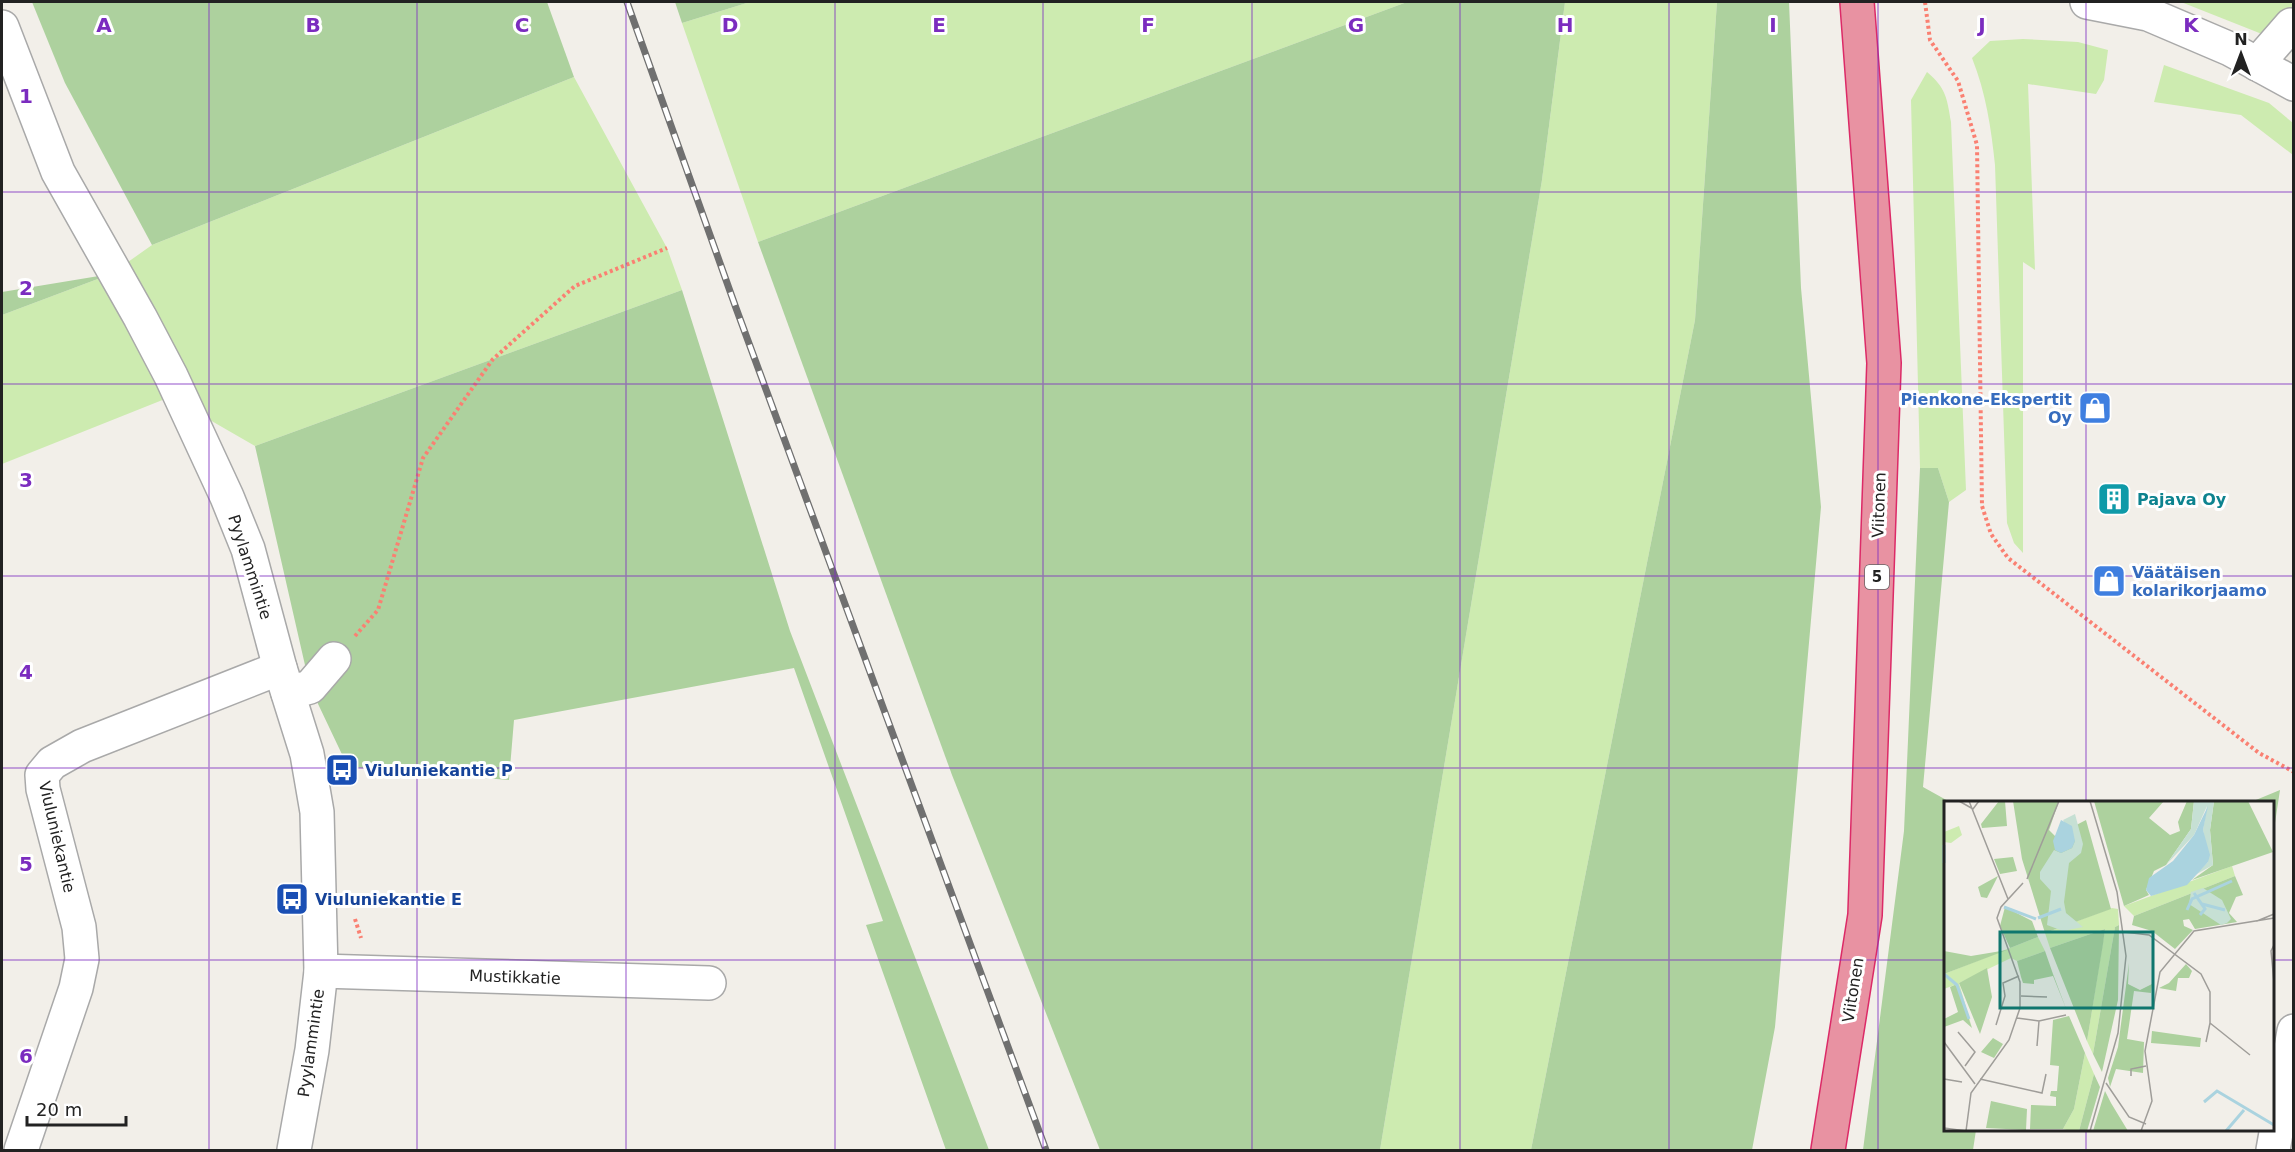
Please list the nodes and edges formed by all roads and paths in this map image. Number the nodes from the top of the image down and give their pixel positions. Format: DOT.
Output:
graph roads {
  1 [pos="1857,2"];
  2 [pos="1925,2"];
  3 [pos="2088,2"];
  4 [pos="2290,25"];
  5 [pos="2,27"];
  6 [pos="2257,64"];
  7 [pos="2294,84"];
  8 [pos="668,248"];
  9 [pos="334,658"];
  10 [pos="284,681"];
  11 [pos="2294,772"];
  12 [pos="321,971"];
  13 [pos="709,983"];
  14 [pos="2294,1031"];
  15 [pos="21,1150"];
  16 [pos="294,1150"];
  17 [pos="1828,1150"];
  18 [pos="2273,1150"];
  1 -- 17 [label="highway, Viitonen / 5"];
  2 -- 11 [label="path"];
  3 -- 6 [label="street"];
  4 -- 6 [label="street"];
  5 -- 10 [label="street, Pyylammintie"];
  6 -- 7 [label="street"];
  8 -- 9 [label="path"];
  9 -- 10 [label="street"];
  10 -- 12 [label="street, Pyylammintie"];
  10 -- 15 [label="street, Viuluniekantie"];
  12 -- 13 [label="street, Mustikkatie"];
  12 -- 16 [label="street, Pyylammintie"];
  14 -- 18 [label="street"];
}
